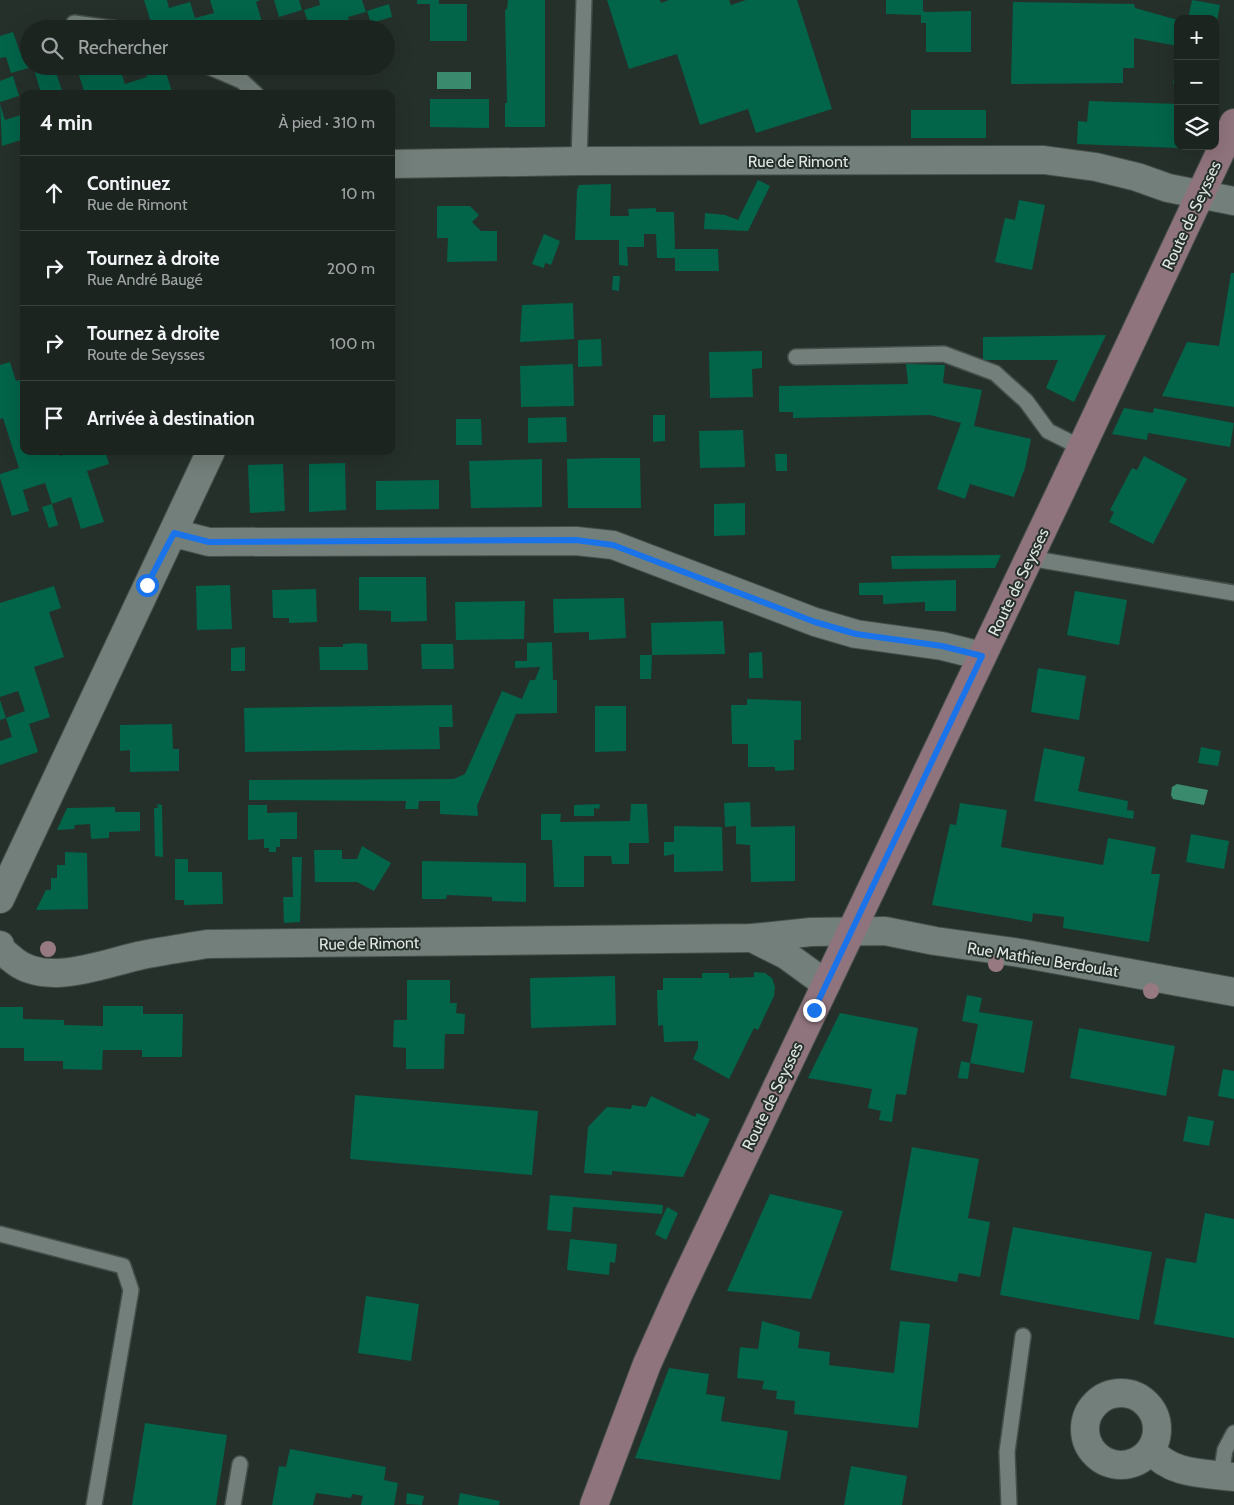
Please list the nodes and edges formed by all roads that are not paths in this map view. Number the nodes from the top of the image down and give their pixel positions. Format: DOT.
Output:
graph roads {
  1 [pos="584,0"];
  2 [pos="228,75"];
  3 [pos="252,90"];
  4 [pos="1234,123"];
  5 [pos="580,161"];
  6 [pos="395,164"];
  7 [pos="1201,194"];
  8 [pos="1234,202"];
  9 [pos="796,357"];
  10 [pos="1082,448"];
  11 [pos="209,455"];
  12 [pos="174,533"];
  13 [pos="1029,558"];
  14 [pos="1234,593"];
  15 [pos="982,656"];
  16 [pos="0,899"];
  17 [pos="852,932"];
  18 [pos="752,938"];
  19 [pos="0,945"];
  20 [pos="826,984"];
  21 [pos="1234,992"];
  22 [pos="0,1234"];
  23 [pos="1023,1336"];
  24 [pos="1234,1432"];
  25 [pos="1151,1450"];
  26 [pos="240,1464"];
  27 [pos="1227,1476"];
  28 [pos="94,1505"];
  29 [pos="233,1505"];
  30 [pos="594,1505"];
  31 [pos="1009,1505"];
  1 -- 5 [label="lane"];
  2 -- 3 [label="lane"];
  4 -- 7 [label="main road, Route de Seysses"];
  5 -- 6 [label="street, Rue de Rimont"];
  5 -- 7 [label="street, Rue de Rimont"];
  7 -- 8 [label="street, Rue de Rimont"];
  7 -- 10 [label="main road, Route de Seysses"];
  9 -- 10 [label="lane"];
  10 -- 13 [label="main road, Route de Seysses"];
  11 -- 12 [label="street"];
  12 -- 15 [label="street"];
  12 -- 16 [label="street"];
  13 -- 14 [label="lane"];
  13 -- 15 [label="main road, Route de Seysses"];
  15 -- 17 [label="main road, Route de Seysses"];
  17 -- 18 [label="street, Rue de Rimont"];
  17 -- 20 [label="main road, Route de Seysses"];
  17 -- 21 [label="street, Rue Mathieu Berdoulat"];
  18 -- 19 [label="street, Rue de Rimont"];
  18 -- 20 [label="street, Rue de Rimont"];
  20 -- 30 [label="main road, Route de Seysses"];
  22 -- 28 [label="lane"];
  23 -- 31 [label="lane"];
  24 -- 27 [label="lane"];
  25 -- 27 [label="street"];
  26 -- 29 [label="lane"];
}
